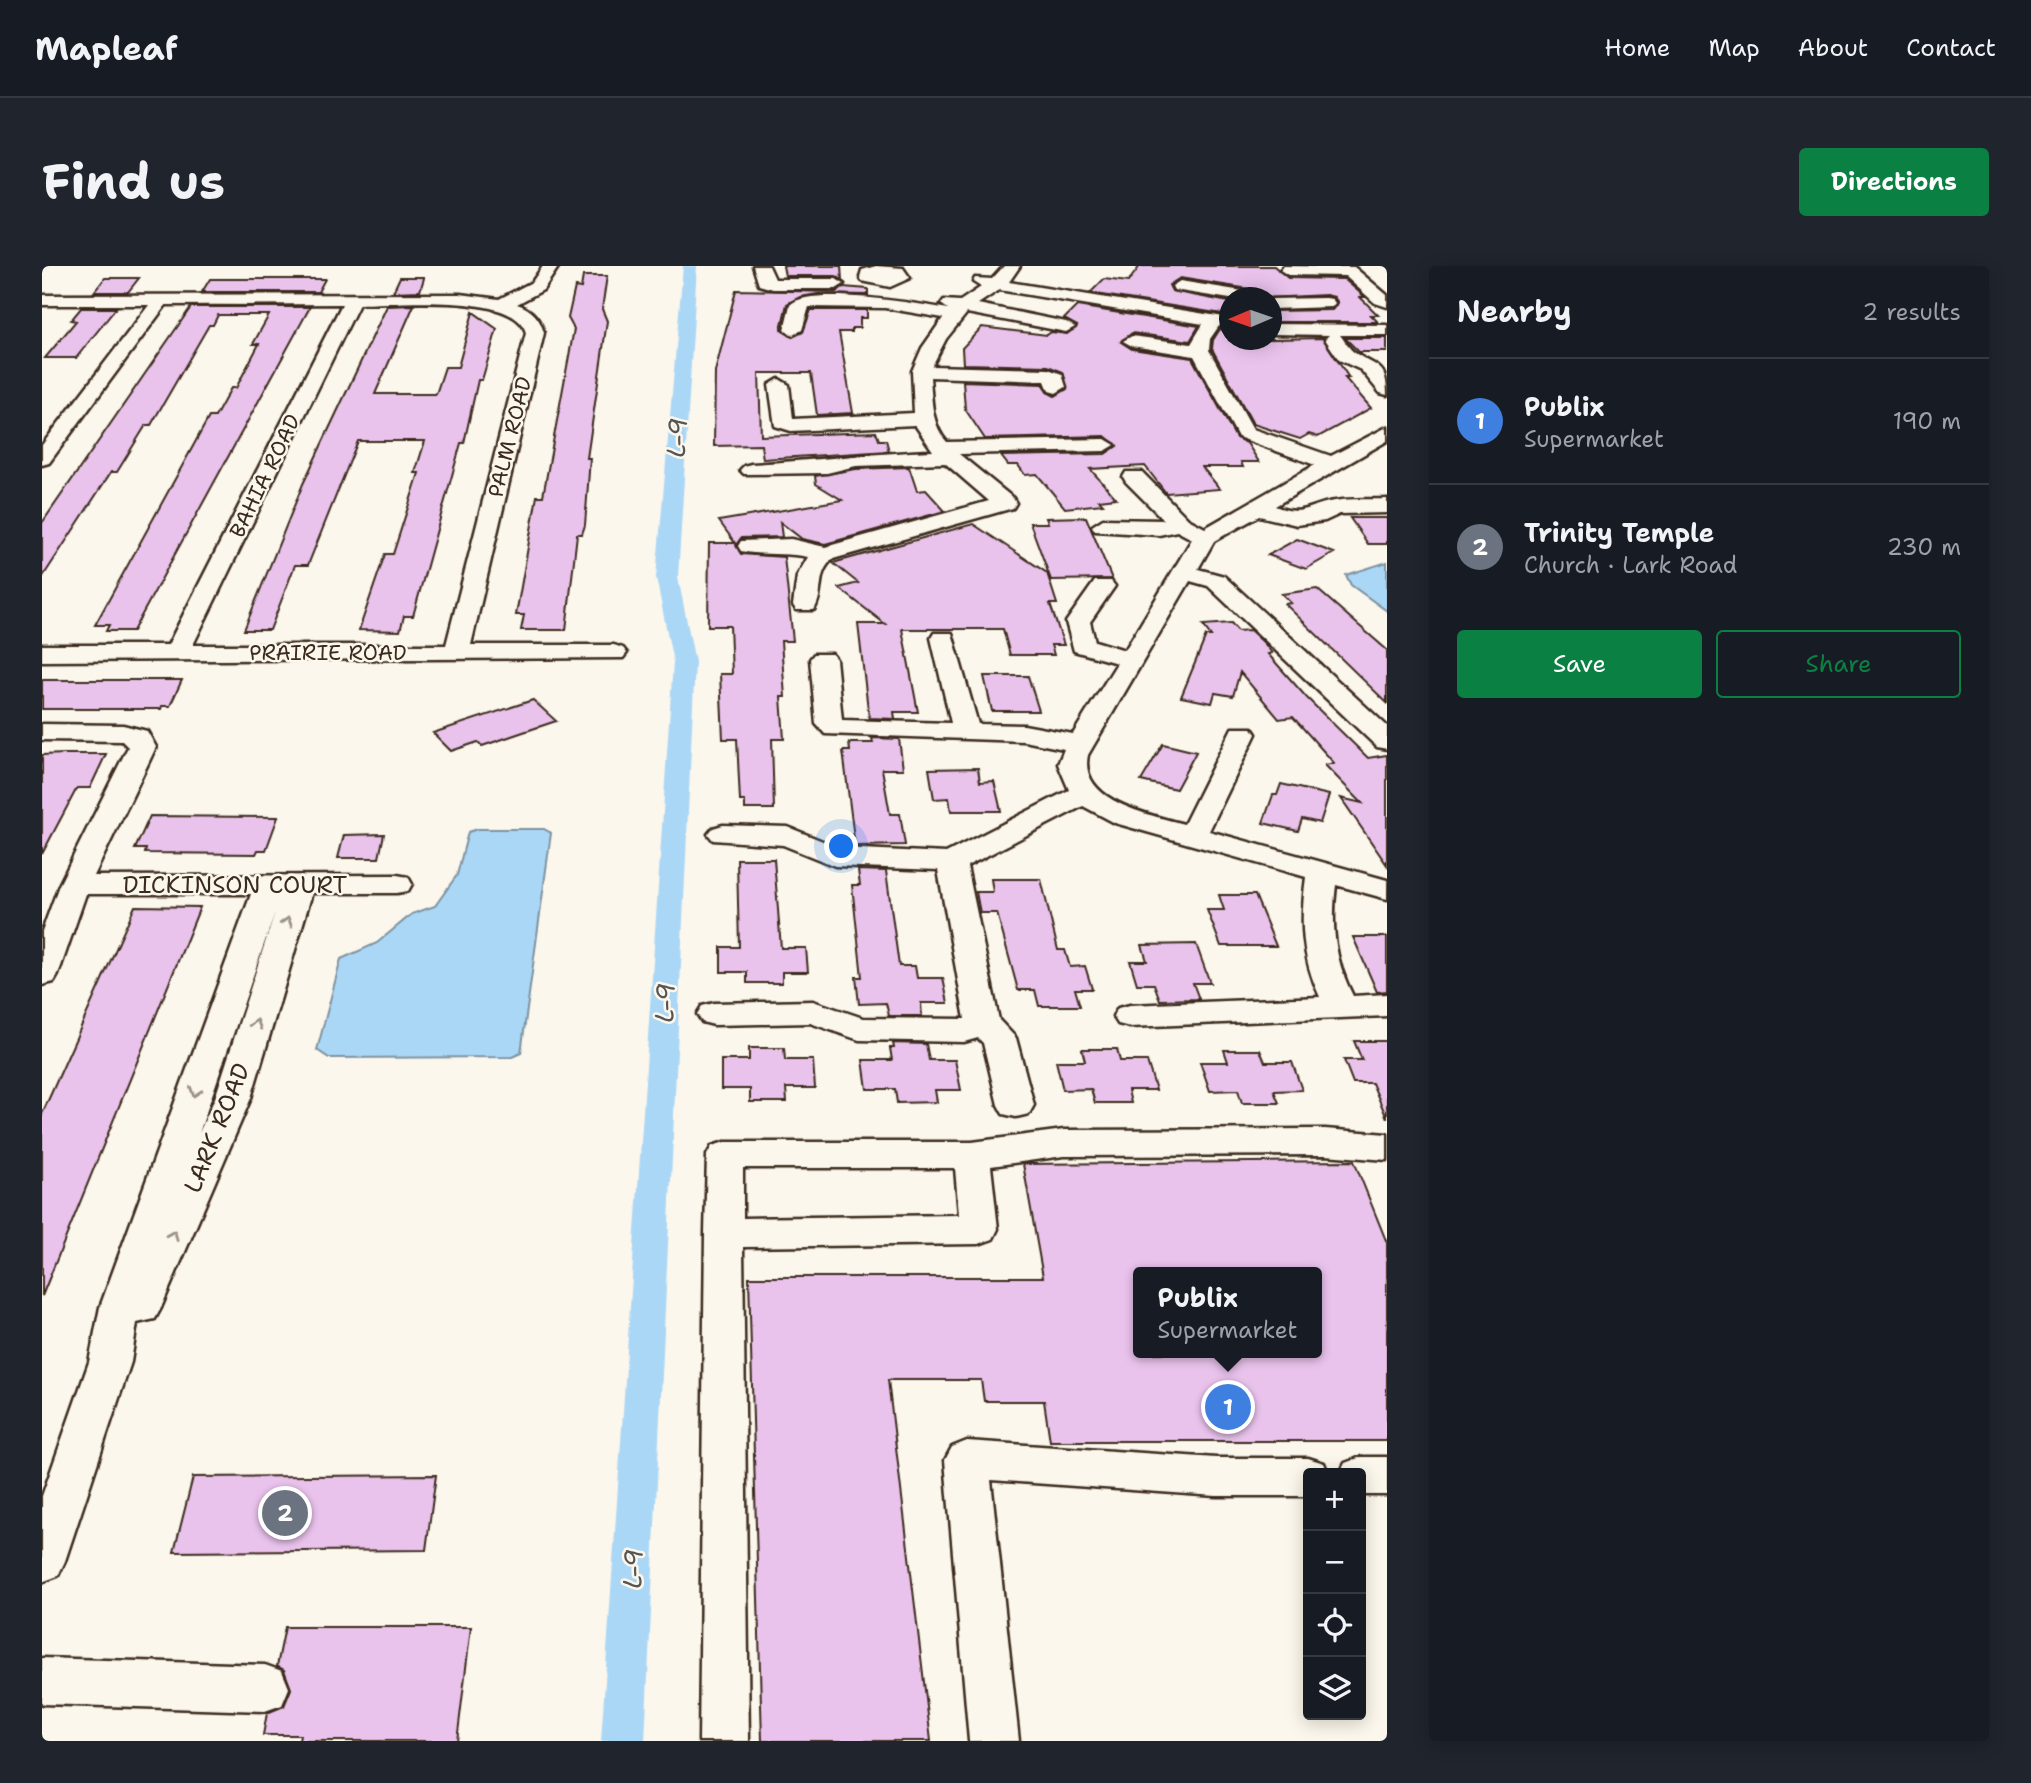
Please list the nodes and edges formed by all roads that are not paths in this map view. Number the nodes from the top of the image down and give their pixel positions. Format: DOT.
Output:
graph roads {
  1 [pos="551,266"];
  2 [pos="761,266"];
  3 [pos="1013,266"];
  4 [pos="1288,270"];
  5 [pos="990,278"];
  6 [pos="877,281"];
  7 [pos="821,284"];
  8 [pos="1180,286"];
  9 [pos="1219,292"];
  10 [pos="162,299"];
  11 [pos="353,299"];
  12 [pos="42,300"];
  13 [pos="826,302"];
  14 [pos="1387,302"];
  15 [pos="1325,303"];
  16 [pos="1282,304"];
  17 [pos="500,305"];
  18 [pos="949,309"];
  19 [pos="1219,325"];
  20 [pos="1219,326"];
  21 [pos="1066,327"];
  22 [pos="919,329"];
  23 [pos="1282,329"];
  24 [pos="793,330"];
  25 [pos="1387,330"];
  26 [pos="1334,339"];
  27 [pos="1132,341"];
  28 [pos="1200,350"];
  29 [pos="921,371"];
  30 [pos="779,386"];
  31 [pos="1056,387"];
  32 [pos="1387,389"];
  33 [pos="905,400"];
  34 [pos="923,419"];
  35 [pos="1387,433"];
  36 [pos="1105,445"];
  37 [pos="946,452"];
  38 [pos="42,459"];
  39 [pos="1332,464"];
  40 [pos="751,470"];
  41 [pos="1134,477"];
  42 [pos="1387,506"];
  43 [pos="1256,507"];
  44 [pos="895,514"];
  45 [pos="1180,524"];
  46 [pos="1103,527"];
  47 [pos="915,529"];
  48 [pos="1205,537"];
  49 [pos="749,546"];
  50 [pos="941,548"];
  51 [pos="825,554"];
  52 [pos="1182,572"];
  53 [pos="1103,586"];
  54 [pos="805,605"];
  55 [pos="943,638"];
  56 [pos="42,653"];
  57 [pos="177,653"];
  58 [pos="457,653"];
  59 [pos="614,653"];
  60 [pos="823,659"];
  61 [pos="1131,659"];
  62 [pos="42,732"];
  63 [pos="967,732"];
  64 [pos="1242,734"];
  65 [pos="1387,741"];
  66 [pos="1081,744"];
  67 [pos="1086,793"];
  68 [pos="723,834"];
  69 [pos="1192,837"];
  70 [pos="951,862"];
  71 [pos="1322,873"];
  72 [pos="397,884"];
  73 [pos="74,885"];
  74 [pos="284,885"];
  75 [pos="1387,890"];
  76 [pos="42,975"];
  77 [pos="1387,1005"];
  78 [pos="1342,1007"];
  79 [pos="714,1014"];
  80 [pos="1130,1016"];
  81 [pos="983,1024"];
  82 [pos="1016,1105"];
  83 [pos="1387,1147"];
  84 [pos="972,1155"];
  85 [pos="724,1233"];
  86 [pos="1303,1476"];
  87 [pos="1366,1476"];
  88 [pos="1387,1476"];
  89 [pos="42,1560"];
  90 [pos="42,1681"];
  91 [pos="265,1688"];
  92 [pos="724,1741"];
  93 [pos="994,1741"];
  1 -- 17 [label="street"];
  2 -- 7 [label="street"];
  3 -- 5 [label="street"];
  4 -- 14 [label="street"];
  5 -- 18 [label="street"];
  5 -- 19 [label="street"];
  6 -- 7 [label="street"];
  7 -- 13 [label="street"];
  8 -- 9 [label="street"];
  10 -- 11 [label="street, PALM ROAD"];
  10 -- 12 [label="street, PALM ROAD"];
  10 -- 38 [label="street"];
  11 -- 17 [label="street, PALM ROAD"];
  11 -- 57 [label="street, BAHIA ROAD"];
  13 -- 18 [label="street"];
  13 -- 24 [label="street"];
  15 -- 16 [label="street"];
  17 -- 58 [label="street, PALM ROAD"];
  18 -- 21 [label="street"];
  18 -- 22 [label="street"];
  18 -- 29 [label="street"];
  20 -- 28 [label="street"];
  23 -- 25 [label="street"];
  26 -- 32 [label="street"];
  27 -- 28 [label="street"];
  28 -- 39 [label="street"];
  29 -- 31 [label="street"];
  29 -- 34 [label="street"];
  30 -- 34 [label="street"];
  33 -- 34 [label="street"];
  34 -- 37 [label="street"];
  35 -- 39 [label="street"];
  36 -- 37 [label="street"];
  37 -- 40 [label="street"];
  37 -- 47 [label="street"];
  39 -- 43 [label="street"];
  41 -- 45 [label="street"];
  42 -- 43 [label="street"];
  43 -- 48 [label="street"];
  44 -- 47 [label="street"];
  45 -- 46 [label="street"];
  45 -- 48 [label="street"];
  47 -- 50 [label="street"];
  47 -- 51 [label="street"];
  48 -- 52 [label="street"];
  49 -- 51 [label="street"];
  51 -- 54 [label="street"];
  52 -- 61 [label="street"];
  52 -- 65 [label="street"];
  53 -- 61 [label="street"];
  55 -- 63 [label="street"];
  56 -- 57 [label="street, PRAIRIE ROAD"];
  57 -- 58 [label="street, PRAIRIE ROAD"];
  58 -- 59 [label="street, PRAIRIE ROAD"];
  60 -- 63 [label="street"];
  61 -- 66 [label="street"];
  62 -- 73 [label="street"];
  63 -- 66 [label="street"];
  64 -- 69 [label="street"];
  66 -- 67 [label="street"];
  67 -- 69 [label="street"];
  67 -- 70 [label="street"];
  68 -- 70 [label="street"];
  69 -- 71 [label="street"];
  70 -- 81 [label="street"];
  71 -- 75 [label="street"];
  71 -- 78 [label="street"];
  72 -- 74 [label="street, DICKINSON COURT"];
  73 -- 74 [label="street, DICKINSON COURT"];
  73 -- 76 [label="street"];
  74 -- 89 [label="street, LARK ROAD"];
  77 -- 78 [label="street"];
  78 -- 80 [label="street"];
  79 -- 81 [label="street"];
  81 -- 82 [label="street"];
  83 -- 84 [label="street"];
  84 -- 85 [label="street"];
  84 -- 85 [label="street"];
  85 -- 92 [label="street"];
  86 -- 93 [label="street"];
  87 -- 88 [label="street"];
  90 -- 91 [label="street"];
}
